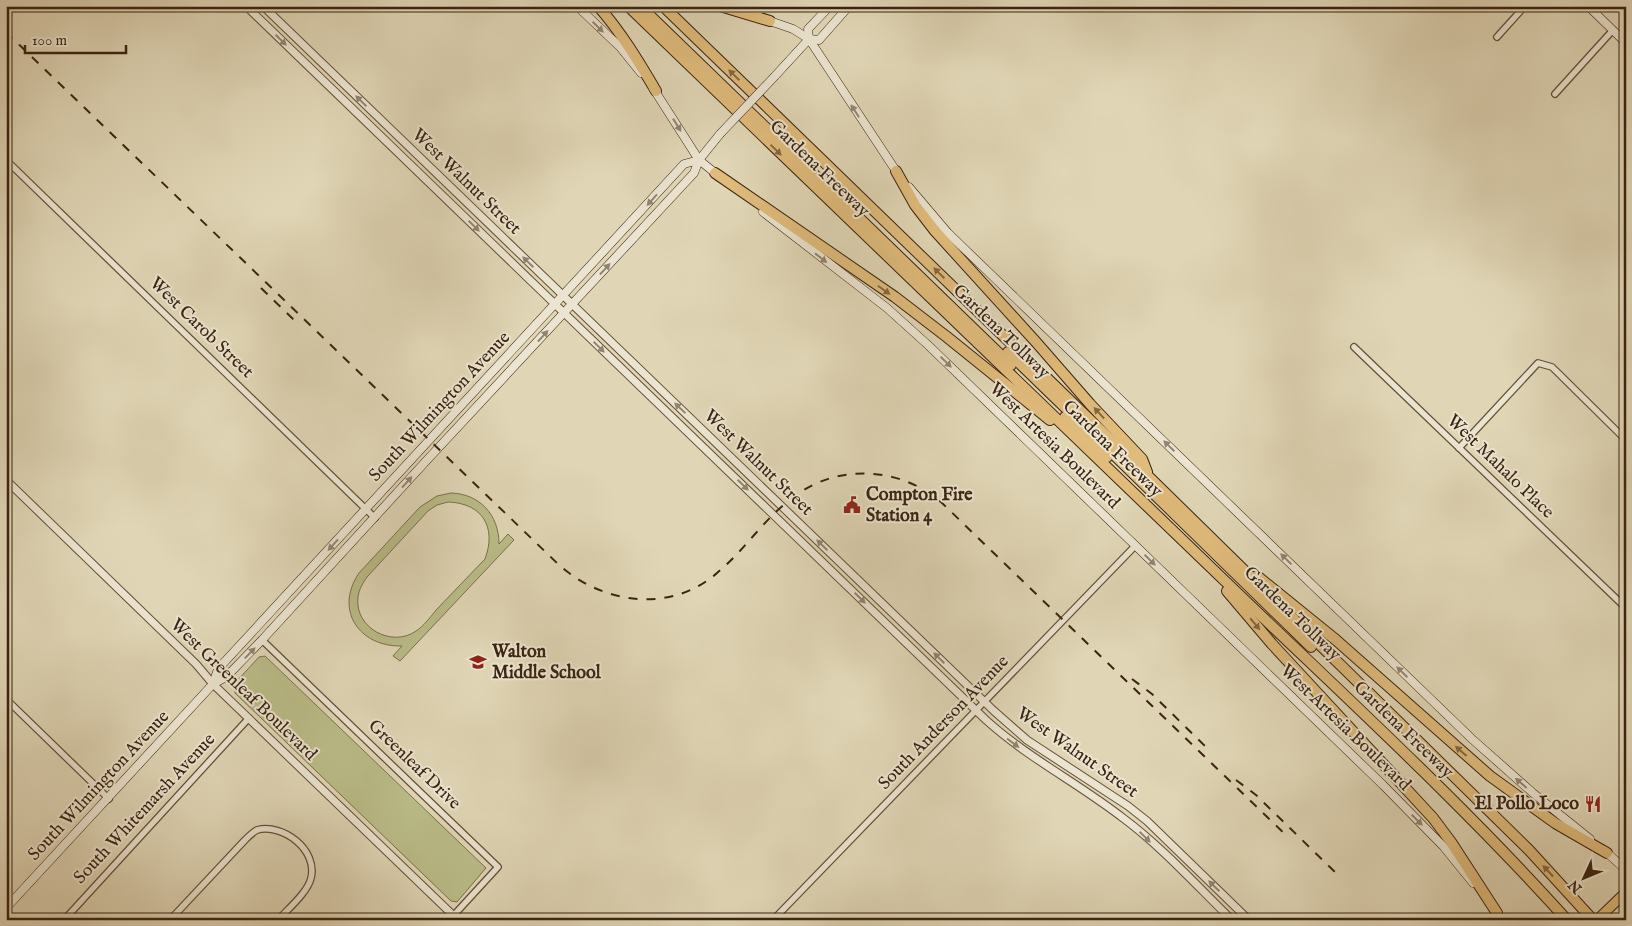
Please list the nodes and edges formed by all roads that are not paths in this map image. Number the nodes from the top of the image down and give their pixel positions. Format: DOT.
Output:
graph roads {
  1 [pos="246,6"];
  2 [pos="263,6"];
  3 [pos="577,6"];
  4 [pos="598,6"];
  5 [pos="628,6"];
  6 [pos="640,6"];
  7 [pos="648,6"];
  8 [pos="663,6"];
  9 [pos="720,6"];
  10 [pos="744,6"];
  11 [pos="830,6"];
  12 [pos="849,6"];
  13 [pos="1525,6"];
  14 [pos="1588,6"];
  15 [pos="770,21"];
  16 [pos="1613,30"];
  17 [pos="1497,37"];
  18 [pos="809,39"];
  19 [pos="1626,43"];
  20 [pos="656,92"];
  21 [pos="1554,94"];
  22 [pos="373,113"];
  23 [pos="365,121"];
  24 [pos="396,135"];
  25 [pos="388,143"];
  26 [pos="420,158"];
  27 [pos="6,160"];
  28 [pos="699,160"];
  29 [pos="412,166"];
  30 [pos="896,171"];
  31 [pos="715,173"];
  32 [pos="448,184"];
  33 [pos="440,193"];
  34 [pos="468,204"];
  35 [pos="460,213"];
  36 [pos="495,230"];
  37 [pos="487,239"];
  38 [pos="563,296"];
  39 [pos="555,304"];
  40 [pos="572,305"];
  41 [pos="564,313"];
  42 [pos="1354,347"];
  43 [pos="1626,440"];
  44 [pos="1458,448"];
  45 [pos="1115,475"];
  46 [pos="1150,478"];
  47 [pos="6,480"];
  48 [pos="366,509"];
  49 [pos="375,518"];
  50 [pos="1208,536"];
  51 [pos="1135,546"];
  52 [pos="1190,547"];
  53 [pos="1626,608"];
  54 [pos="262,640"];
  55 [pos="213,684"];
  56 [pos="6,699"];
  57 [pos="984,702"];
  58 [pos="976,711"];
  59 [pos="249,718"];
  60 [pos="1405,729"];
  61 [pos="109,799"];
  62 [pos="1484,832"];
  63 [pos="1607,853"];
  64 [pos="1626,870"];
  65 [pos="1626,892"];
  66 [pos="6,908"];
  67 [pos="1499,916"];
  68 [pos="456,918"];
  69 [pos="64,920"];
  70 [pos="170,920"];
  71 [pos="278,920"];
  72 [pos="773,920"];
  73 [pos="1232,920"];
  74 [pos="1249,920"];
  75 [pos="1568,920"];
  76 [pos="1593,920"];
  77 [pos="1597,920"];
  1 -- 23 [label="street, West Walnut Street, one-way"];
  22 -- 2 [label="street, West Walnut Street, one-way"];
  3 -- 20 [label="main road, West Artesia Boulevard, one-way"];
  4 -- 20 [label="highway"];
  5 -- 45 [label="highway, Gardena Freeway, one-way"];
  6 -- 62 [label="highway, Gardena Tollway"];
  7 -- 60 [label="highway, Gardena Tollway"];
  46 -- 8 [label="highway, Gardena Freeway, one-way"];
  9 -- 15 [label="highway"];
  10 -- 15 [label="main road"];
  11 -- 18 [label="main road, South Wilmington Avenue"];
  12 -- 18 [label="main road, South Wilmington Avenue"];
  13 -- 17 [label="street"];
  14 -- 16 [label="main road"];
  15 -- 18 [label="main road"];
  16 -- 19 [label="main road"];
  16 -- 21 [label="street"];
  18 -- 28 [label="main road, South Wilmington Avenue, bridge"];
  30 -- 18 [label="main road, one-way"];
  20 -- 28 [label="main road, West Artesia Boulevard, one-way"];
  22 -- 23 [label="street"];
  22 -- 24 [label="street, West Walnut Street"];
  23 -- 25 [label="street, West Walnut Street"];
  24 -- 25 [label="street"];
  24 -- 26 [label="street, West Walnut Street"];
  25 -- 29 [label="street, West Walnut Street"];
  26 -- 29 [label="street"];
  26 -- 32 [label="street, West Walnut Street"];
  27 -- 48 [label="street, West Carob Street"];
  28 -- 31 [label="main road, West Artesia Boulevard"];
  28 -- 38 [label="main road, South Wilmington Avenue, one-way"];
  40 -- 28 [label="main road, South Wilmington Avenue, one-way"];
  29 -- 33 [label="street, West Walnut Street"];
  46 -- 30 [label="highway, one-way"];
  63 -- 30 [label="main road, one-way"];
  31 -- 45 [label="highway, one-way"];
  31 -- 51 [label="main road, West Artesia Boulevard, one-way"];
  32 -- 33 [label="street"];
  32 -- 34 [label="street, West Walnut Street"];
  33 -- 35 [label="street, West Walnut Street"];
  34 -- 35 [label="street"];
  34 -- 36 [label="street, West Walnut Street"];
  35 -- 37 [label="street, West Walnut Street, one-way"];
  36 -- 37 [label="street"];
  38 -- 36 [label="street, West Walnut Street, one-way"];
  37 -- 39 [label="street, West Walnut Street"];
  38 -- 39 [label="main road, South Wilmington Avenue"];
  38 -- 40 [label="street, West Walnut Street"];
  39 -- 41 [label="street, West Walnut Street"];
  39 -- 48 [label="main road, South Wilmington Avenue"];
  40 -- 41 [label="main road, South Wilmington Avenue"];
  57 -- 40 [label="street, West Walnut Street, one-way"];
  49 -- 41 [label="main road, South Wilmington Avenue, one-way"];
  41 -- 58 [label="street, West Walnut Street, one-way"];
  42 -- 44 [label="street, West Mahalo Place"];
  43 -- 44 [label="street"];
  44 -- 53 [label="street, West Mahalo Place"];
  45 -- 52 [label="highway, Gardena Freeway"];
  46 -- 50 [label="highway, Gardena Freeway"];
  47 -- 55 [label="street, West Greenleaf Boulevard"];
  48 -- 49 [label="street, West Carob Street"];
  48 -- 55 [label="main road, South Wilmington Avenue, one-way"];
  49 -- 54 [label="main road, South Wilmington Avenue"];
  50 -- 60 [label="highway, Gardena Freeway"];
  63 -- 50 [label="highway, one-way"];
  51 -- 57 [label="street, South Anderson Avenue"];
  51 -- 67 [label="main road, West Artesia Boulevard, one-way"];
  52 -- 62 [label="highway, Gardena Freeway"];
  52 -- 67 [label="highway, one-way"];
  55 -- 54 [label="main road, South Wilmington Avenue, one-way"];
  54 -- 68 [label="street, Greenleaf Drive"];
  55 -- 59 [label="street, West Greenleaf Boulevard"];
  55 -- 61 [label="main road, South Wilmington Avenue"];
  56 -- 61 [label="street"];
  57 -- 58 [label="street, South Anderson Avenue"];
  74 -- 57 [label="street, West Walnut Street, one-way"];
  58 -- 72 [label="street, South Anderson Avenue"];
  58 -- 73 [label="street, West Walnut Street, one-way"];
  59 -- 68 [label="street, West Greenleaf Boulevard"];
  59 -- 69 [label="street, South Whitemarsh Avenue"];
  76 -- 60 [label="highway, Gardena Freeway, one-way"];
  61 -- 66 [label="main road, South Wilmington Avenue"];
  62 -- 75 [label="highway, Gardena Freeway"];
  63 -- 64 [label="main road"];
  65 -- 77 [label="main road"];
  70 -- 71 [label="street"];
}
